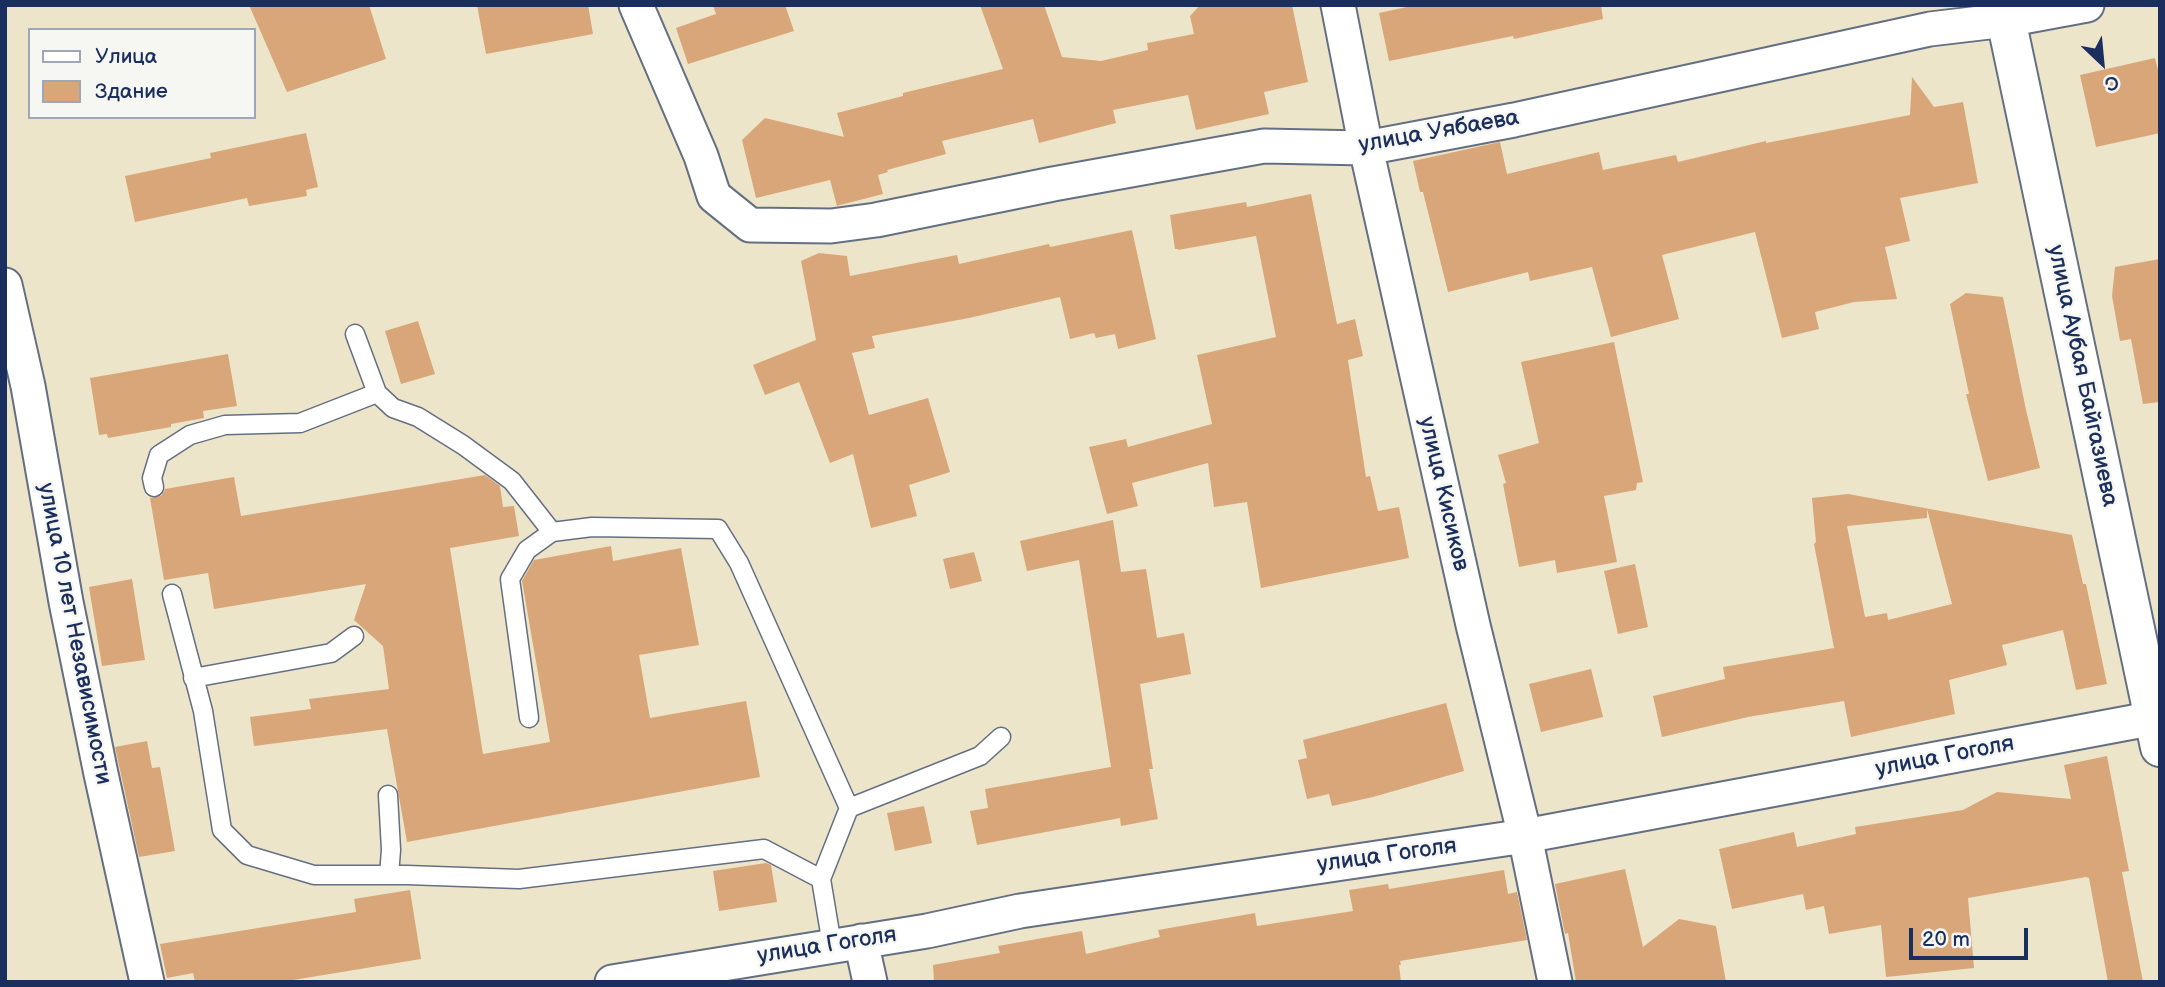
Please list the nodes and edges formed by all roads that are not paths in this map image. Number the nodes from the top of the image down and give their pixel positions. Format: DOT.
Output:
graph roads {
  1 [pos="636,5"];
  2 [pos="1338,5"];
  3 [pos="2087,5"];
  4 [pos="2005,13"];
  5 [pos="1366,148"];
  6 [pos="5,285"];
  7 [pos="355,334"];
  8 [pos="377,393"];
  9 [pos="154,487"];
  10 [pos="552,532"];
  11 [pos="172,594"];
  12 [pos="354,636"];
  13 [pos="193,678"];
  14 [pos="529,718"];
  15 [pos="2158,727"];
  16 [pos="1001,737"];
  17 [pos="388,795"];
  18 [pos="849,808"];
  19 [pos="1525,836"];
  20 [pos="389,875"];
  21 [pos="821,879"];
  22 [pos="847,943"];
  23 [pos="147,982"];
  24 [pos="612,982"];
  25 [pos="870,982"];
  26 [pos="1555,982"];
  1 -- 5 [label="street, улица Уябаева"];
  2 -- 5 [label="street, улица Кисиков"];
  3 -- 4 [label="street, улица Уябаева"];
  4 -- 5 [label="street, улица Уябаева"];
  4 -- 15 [label="main road, улица Аубая Байгазиева"];
  5 -- 19 [label="street, улица Кисиков"];
  6 -- 23 [label="street, улица 10 лет Независимости"];
  7 -- 8 [label="lane"];
  8 -- 9 [label="lane"];
  8 -- 10 [label="lane"];
  10 -- 14 [label="lane"];
  10 -- 18 [label="lane"];
  11 -- 13 [label="lane"];
  12 -- 13 [label="lane"];
  13 -- 20 [label="lane"];
  15 -- 19 [label="street, улица Гоголя"];
  16 -- 18 [label="lane"];
  17 -- 20 [label="lane"];
  18 -- 21 [label="lane"];
  19 -- 22 [label="street, улица Гоголя"];
  19 -- 26 [label="street, улица Кисиков"];
  20 -- 21 [label="lane"];
  21 -- 22 [label="lane"];
  22 -- 24 [label="street, улица Гоголя"];
  22 -- 25 [label="street"];
}
